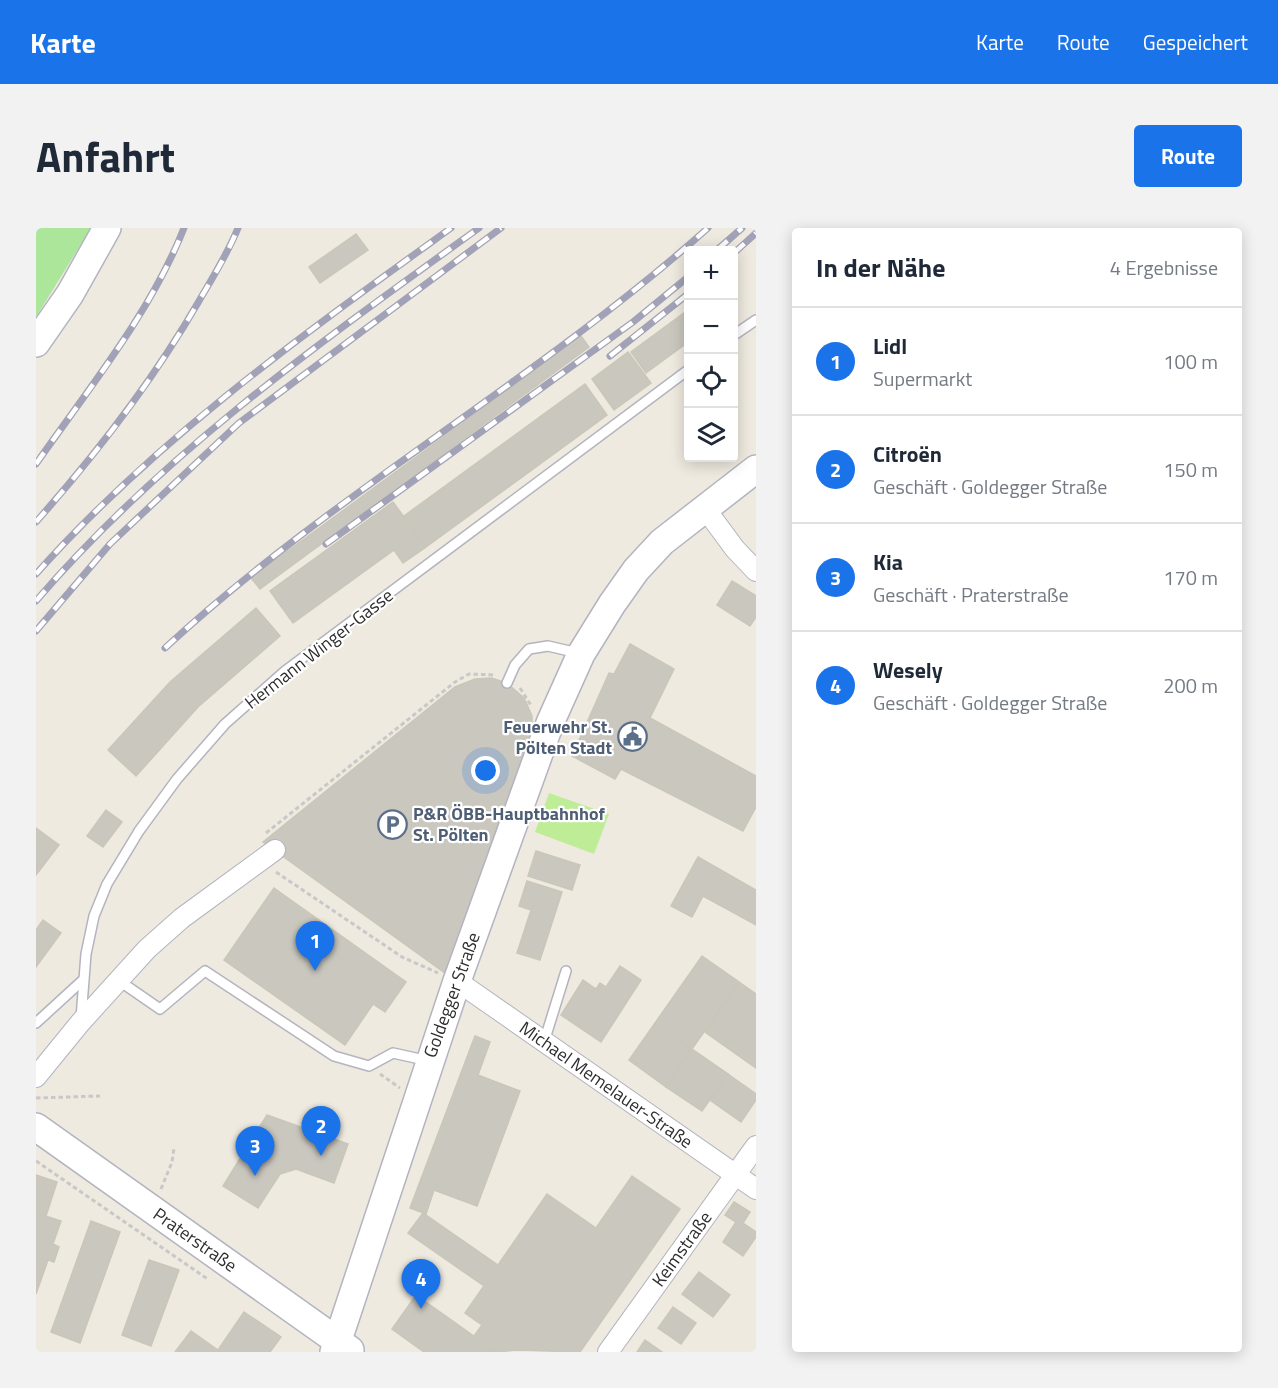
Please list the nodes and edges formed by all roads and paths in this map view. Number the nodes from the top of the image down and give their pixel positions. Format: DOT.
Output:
graph roads {
  1 [pos="107,228"];
  2 [pos="754,320"];
  3 [pos="738,332"];
  4 [pos="36,343"];
  5 [pos="684,373"];
  6 [pos="756,469"];
  7 [pos="704,507"];
  8 [pos="756,571"];
  9 [pos="581,654"];
  10 [pos="462,678"];
  11 [pos="508,681"];
  12 [pos="465,683"];
  13 [pos="550,723"];
  14 [pos="304,803"];
  15 [pos="308,806"];
  16 [pos="266,849"];
  17 [pos="567,971"];
  18 [pos="83,980"];
  19 [pos="118,980"];
  20 [pos="457,981"];
  21 [pos="36,1023"];
  22 [pos="80,1023"];
  23 [pos="544,1042"];
  24 [pos="429,1061"];
  25 [pos="369,1066"];
  26 [pos="36,1077"];
  27 [pos="100,1096"];
  28 [pos="36,1098"];
  29 [pos="416,1099"];
  30 [pos="36,1127"];
  31 [pos="756,1146"];
  32 [pos="174,1148"];
  33 [pos="36,1161"];
  34 [pos="735,1175"];
  35 [pos="756,1189"];
  36 [pos="156,1212"];
  37 [pos="219,1286"];
  38 [pos="341,1348"];
  39 [pos="608,1352"];
  1 -- 4 [label="main road"];
  2 -- 3 [label="lane"];
  5 -- 18 [label="lane, Hermann Winger-Gasse"];
  6 -- 7 [label="main road, Goldegger Straße"];
  7 -- 8 [label="street"];
  7 -- 9 [label="main road, Goldegger Straße"];
  9 -- 11 [label="lane"];
  9 -- 13 [label="main road, Goldegger Straße"];
  10 -- 11 [label="path"];
  10 -- 12 [label="path"];
  10 -- 14 [label="path"];
  11 -- 13 [label="path"];
  13 -- 20 [label="main road, Goldegger Straße"];
  14 -- 15 [label="path"];
  14 -- 16 [label="path"];
  16 -- 19 [label="street"];
  16 -- 20 [label="path"];
  17 -- 23 [label="lane"];
  18 -- 21 [label="lane"];
  18 -- 22 [label="lane, Hermann Winger-Gasse"];
  19 -- 22 [label="street"];
  19 -- 25 [label="lane"];
  20 -- 23 [label="street, Michael Memelauer-Straße"];
  20 -- 24 [label="main road, Goldegger Straße"];
  22 -- 26 [label="street"];
  23 -- 34 [label="street, Michael Memelauer-Straße"];
  24 -- 25 [label="lane"];
  24 -- 29 [label="main road, Goldegger Straße"];
  25 -- 29 [label="path"];
  27 -- 28 [label="path"];
  29 -- 38 [label="main road, Goldegger Straße"];
  30 -- 36 [label="main road, Praterstraße"];
  31 -- 34 [label="street, Keimstraße"];
  32 -- 36 [label="path"];
  33 -- 37 [label="path"];
  34 -- 35 [label="street, Michael Memelauer-Straße"];
  34 -- 39 [label="street, Keimstraße"];
  36 -- 38 [label="main road, Praterstraße"];
}
